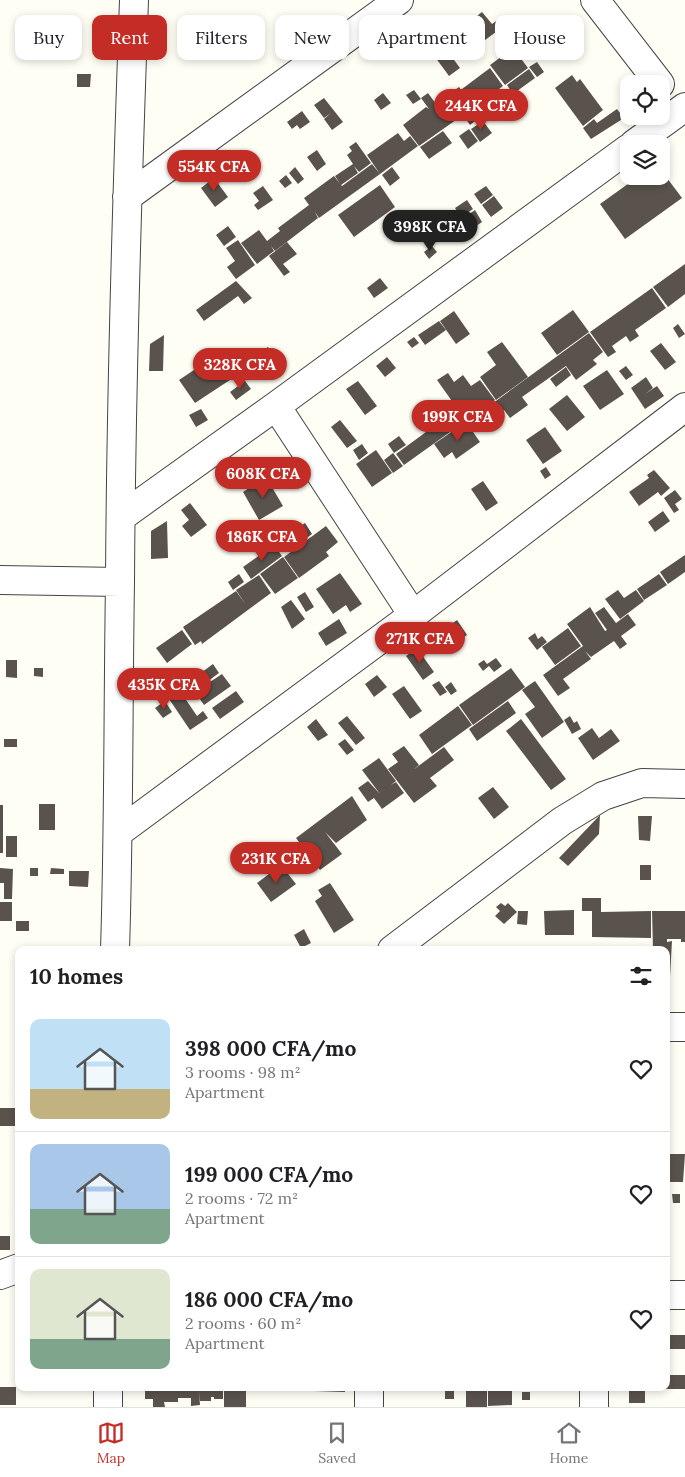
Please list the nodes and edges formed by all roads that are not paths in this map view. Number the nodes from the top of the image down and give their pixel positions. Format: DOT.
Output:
graph roads {
  1 [pos="134,0"];
  2 [pos="399,0"];
  3 [pos="574,0"];
  4 [pos="599,3"];
  5 [pos="653,75"];
  6 [pos="670,96"];
  7 [pos="683,111"];
  8 [pos="647,135"];
  9 [pos="620,155"];
  10 [pos="127,197"];
  11 [pos="276,406"];
  12 [pos="685,407"];
  13 [pos="121,517"];
  14 [pos="0,580"];
  15 [pos="120,582"];
  16 [pos="413,614"];
  17 [pos="685,784"];
  18 [pos="118,832"];
  19 [pos="115,946"];
  20 [pos="397,946"];
  21 [pos="670,1027"];
  22 [pos="685,1027"];
  23 [pos="15,1269"];
  24 [pos="0,1275"];
  25 [pos="0,1288"];
  26 [pos="15,1289"];
  27 [pos="670,1295"];
  28 [pos="685,1295"];
  29 [pos="108,1391"];
  30 [pos="369,1391"];
  31 [pos="594,1391"];
  32 [pos="108,1407"];
  33 [pos="368,1407"];
  34 [pos="594,1407"];
  1 -- 10 [label="street"];
  2 -- 10 [label="street"];
  3 -- 4 [label="street"];
  4 -- 5 [label="street"];
  6 -- 7 [label="street"];
  7 -- 8 [label="street"];
  9 -- 11 [label="street"];
  10 -- 13 [label="street"];
  11 -- 13 [label="street"];
  11 -- 16 [label="street"];
  12 -- 16 [label="street"];
  13 -- 15 [label="street"];
  14 -- 15 [label="street"];
  15 -- 18 [label="street"];
  16 -- 18 [label="street"];
  17 -- 20 [label="street"];
  18 -- 19 [label="street"];
  21 -- 22 [label="street"];
  23 -- 24 [label="street"];
  25 -- 26 [label="street"];
  27 -- 28 [label="street"];
  29 -- 32 [label="street"];
  30 -- 33 [label="street"];
  31 -- 34 [label="street"];
}
